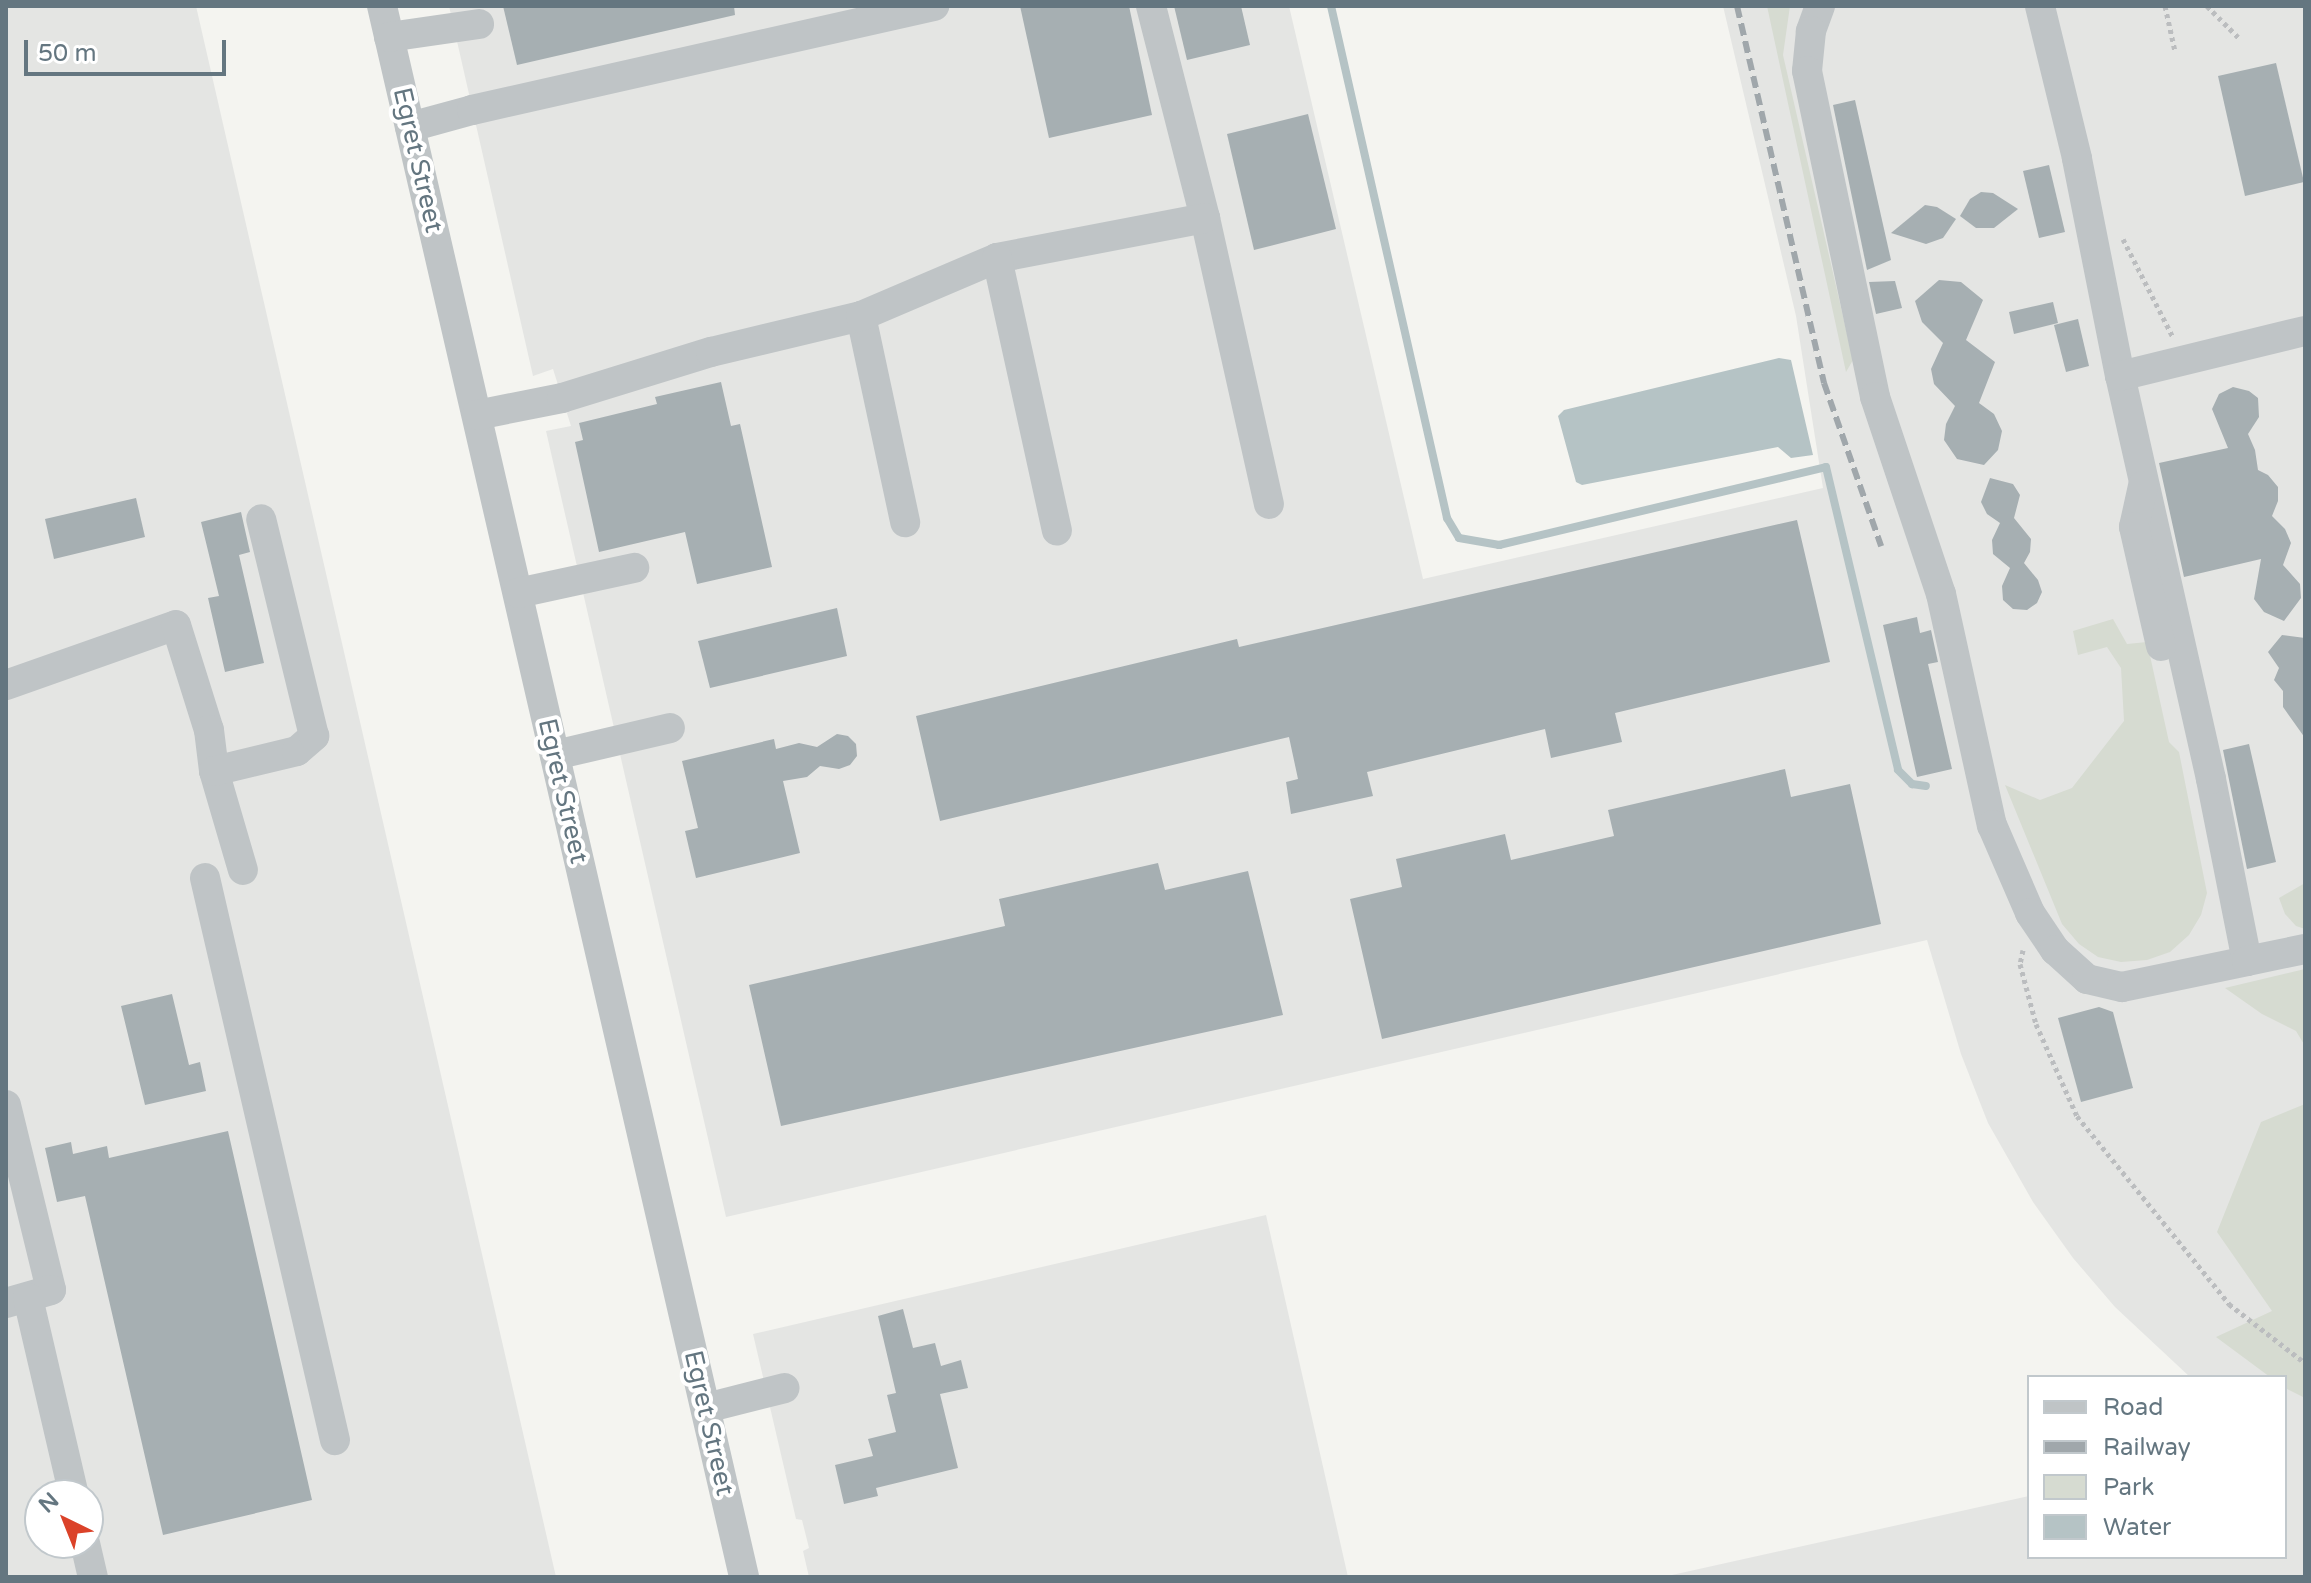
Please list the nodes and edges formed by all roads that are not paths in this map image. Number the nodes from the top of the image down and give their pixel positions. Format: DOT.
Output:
graph roads {
  1 [pos="382,6"];
  2 [pos="934,6"];
  3 [pos="1151,6"];
  4 [pos="1820,6"];
  5 [pos="2040,6"];
  6 [pos="479,24"];
  7 [pos="389,37"];
  8 [pos="410,127"];
  9 [pos="1205,218"];
  10 [pos="997,258"];
  11 [pos="861,316"];
  12 [pos="2305,331"];
  13 [pos="2120,376"];
  14 [pos="477,415"];
  15 [pos="1269,504"];
  16 [pos="261,519"];
  17 [pos="905,522"];
  18 [pos="1057,530"];
  19 [pos="634,568"];
  20 [pos="518,593"];
  21 [pos="6,685"];
  22 [pos="670,728"];
  23 [pos="555,755"];
  24 [pos="214,771"];
  25 [pos="243,870"];
  26 [pos="205,878"];
  27 [pos="2305,949"];
  28 [pos="2247,961"];
  29 [pos="6,1105"];
  30 [pos="12,1301"];
  31 [pos="785,1388"];
  32 [pos="706,1408"];
  33 [pos="335,1440"];
  34 [pos="69,1479"];
  35 [pos="744,1577"];
  1 -- 7 [label="street, Egret Street"];
  2 -- 8 [label="street"];
  3 -- 9 [label="street"];
  4 -- 28 [label="street"];
  5 -- 13 [label="street"];
  6 -- 7 [label="street"];
  7 -- 8 [label="street, Egret Street"];
  8 -- 14 [label="street, Egret Street"];
  9 -- 10 [label="street"];
  9 -- 15 [label="street"];
  10 -- 11 [label="street"];
  10 -- 18 [label="street"];
  11 -- 14 [label="street"];
  11 -- 17 [label="street"];
  12 -- 13 [label="street"];
  13 -- 28 [label="street"];
  14 -- 20 [label="street, Egret Street"];
  16 -- 24 [label="street"];
  19 -- 20 [label="street"];
  20 -- 23 [label="street, Egret Street"];
  21 -- 24 [label="street"];
  22 -- 23 [label="street"];
  23 -- 32 [label="street, Egret Street"];
  24 -- 25 [label="street"];
  26 -- 33 [label="street"];
  27 -- 28 [label="street"];
  29 -- 30 [label="street"];
  30 -- 34 [label="street"];
  31 -- 32 [label="street"];
  32 -- 35 [label="street, Egret Street"];
}
